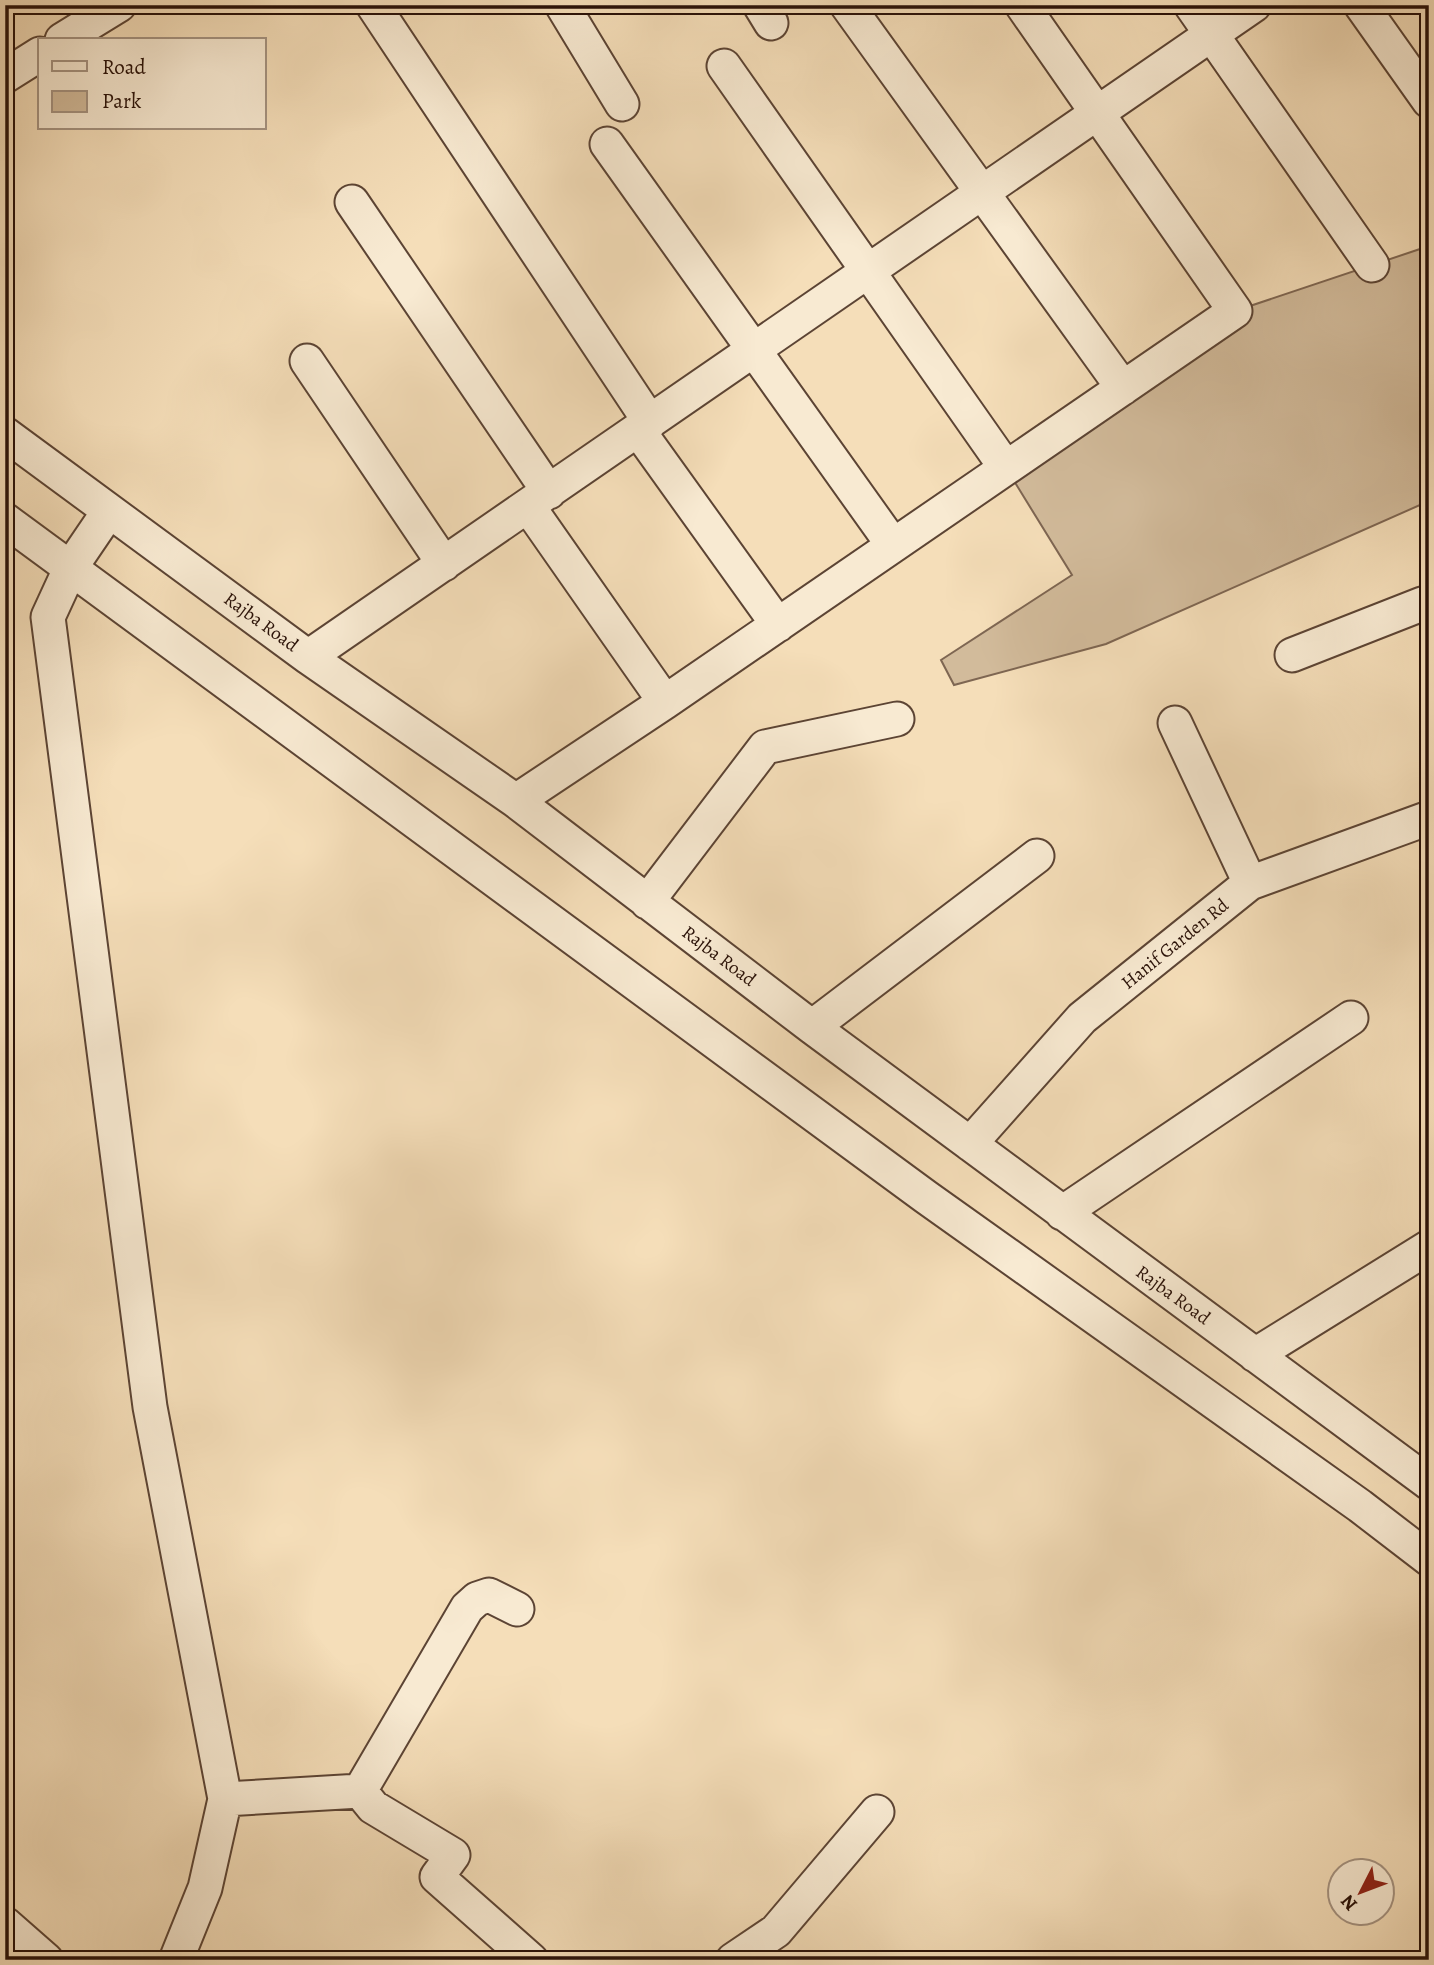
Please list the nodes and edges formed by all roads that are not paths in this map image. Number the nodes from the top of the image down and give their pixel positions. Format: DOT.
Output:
graph roads {
  1 [pos="119,5"];
  2 [pos="373,5"];
  3 [pos="562,5"];
  4 [pos="847,5"];
  5 [pos="1022,5"];
  6 [pos="1191,5"];
  7 [pos="1254,5"];
  8 [pos="1361,5"];
  9 [pos="1211,35"];
  10 [pos="65,38"];
  11 [pos="38,55"];
  12 [pos="724,66"];
  13 [pos="5,76"];
  14 [pos="1429,101"];
  15 [pos="622,104"];
  16 [pos="1097,114"];
  17 [pos="607,144"];
  18 [pos="982,193"];
  19 [pos="352,202"];
  20 [pos="1372,265"];
  21 [pos="868,271"];
  22 [pos="755,349"];
  23 [pos="307,361"];
  24 [pos="1124,388"];
  25 [pos="644,426"];
  26 [pos="5,434"];
  27 [pos="1006,468"];
  28 [pos="538,499"];
  29 [pos="109,512"];
  30 [pos="5,520"];
  31 [pos="893,545"];
  32 [pos="444,564"];
  33 [pos="71,567"];
  34 [pos="1429,604"];
  35 [pos="778,625"];
  36 [pos="1292,655"];
  37 [pos="308,657"];
  38 [pos="665,702"];
  39 [pos="897,719"];
  40 [pos="1175,723"];
  41 [pos="516,801"];
  42 [pos="1425,828"];
  43 [pos="1037,856"];
  44 [pos="1250,883"];
  45 [pos="647,902"];
  46 [pos="1351,1018"];
  47 [pos="813,1027"];
  48 [pos="970,1144"];
  49 [pos="1062,1213"];
  50 [pos="1429,1247"];
  51 [pos="1255,1355"];
  52 [pos="1415,1456"];
  53 [pos="1429,1483"];
  54 [pos="1429,1559"];
  55 [pos="517,1609"];
  56 [pos="360,1791"];
  57 [pos="225,1799"];
  58 [pos="877,1812"];
  59 [pos="5,1924"];
  60 [pos="46,1960"];
  61 [pos="176,1960"];
  62 [pos="531,1960"];
  63 [pos="733,1960"];
  1 -- 10 [label="street"];
  2 -- 25 [label="street"];
  3 -- 15 [label="street"];
  4 -- 18 [label="street"];
  5 -- 16 [label="street"];
  6 -- 9 [label="street"];
  7 -- 9 [label="street"];
  8 -- 14 [label="street"];
  9 -- 16 [label="street"];
  9 -- 20 [label="street"];
  11 -- 13 [label="street"];
  12 -- 21 [label="street"];
  16 -- 18 [label="street"];
  16 -- 24 [label="street"];
  17 -- 22 [label="street"];
  18 -- 21 [label="street"];
  18 -- 24 [label="street"];
  19 -- 28 [label="street"];
  21 -- 22 [label="street"];
  21 -- 27 [label="street"];
  22 -- 25 [label="street"];
  22 -- 31 [label="street"];
  23 -- 32 [label="street"];
  24 -- 27 [label="street"];
  25 -- 28 [label="street"];
  25 -- 35 [label="street"];
  26 -- 29 [label="street, Rajba Road"];
  27 -- 31 [label="street"];
  28 -- 32 [label="street"];
  28 -- 38 [label="street"];
  29 -- 33 [label="street"];
  29 -- 37 [label="street, Rajba Road"];
  30 -- 33 [label="street"];
  31 -- 35 [label="street"];
  32 -- 37 [label="street"];
  33 -- 54 [label="street"];
  33 -- 57 [label="street"];
  34 -- 36 [label="street"];
  35 -- 38 [label="street"];
  37 -- 41 [label="street, Rajba Road"];
  38 -- 41 [label="street"];
  39 -- 45 [label="street"];
  40 -- 44 [label="street"];
  41 -- 45 [label="street, Rajba Road"];
  42 -- 44 [label="street, Hanif Garden Rd"];
  43 -- 47 [label="street"];
  44 -- 48 [label="street, Hanif Garden Rd"];
  45 -- 47 [label="street, Rajba Road"];
  46 -- 49 [label="street"];
  47 -- 48 [label="street, Rajba Road"];
  48 -- 49 [label="street, Rajba Road"];
  49 -- 51 [label="street, Rajba Road"];
  50 -- 51 [label="street"];
  51 -- 52 [label="street, Rajba Road"];
  52 -- 53 [label="street, Rajba Road"];
  55 -- 56 [label="street"];
  56 -- 57 [label="street"];
  56 -- 62 [label="street"];
  57 -- 61 [label="street"];
  58 -- 63 [label="street"];
  59 -- 60 [label="street"];
}
